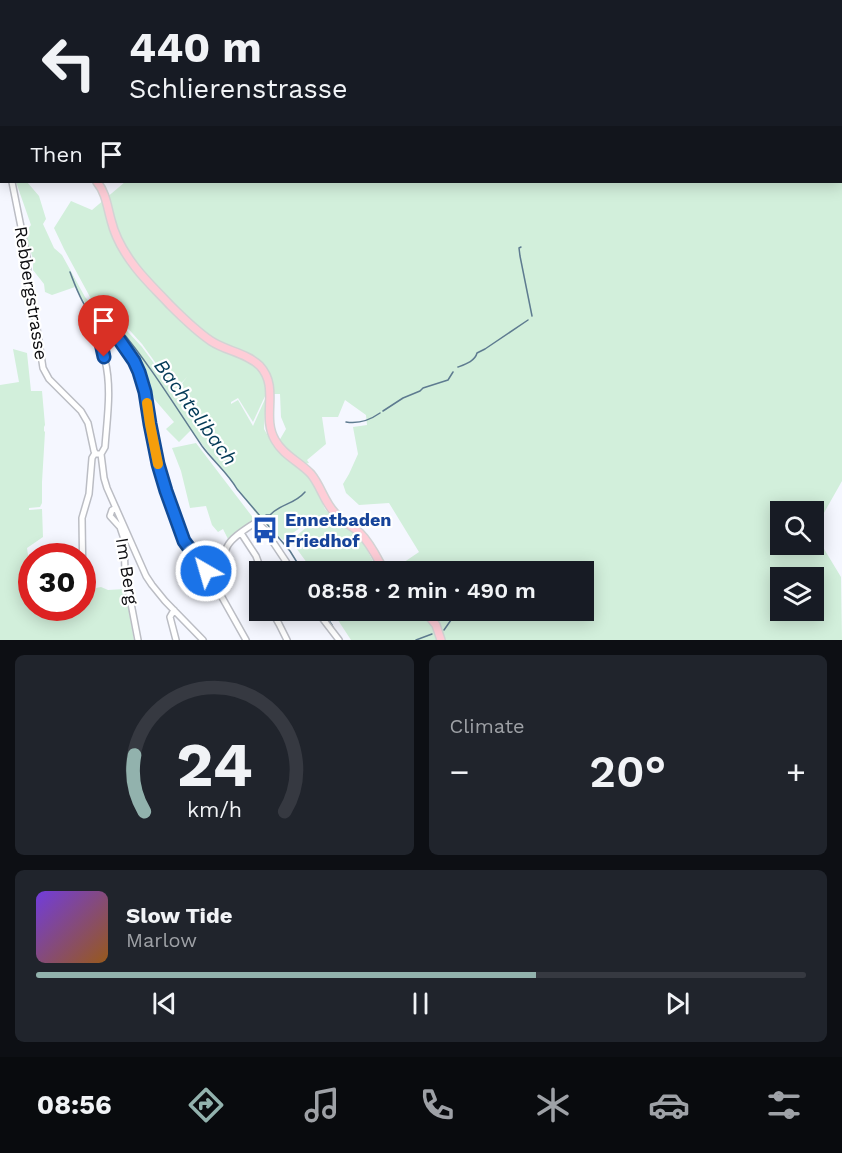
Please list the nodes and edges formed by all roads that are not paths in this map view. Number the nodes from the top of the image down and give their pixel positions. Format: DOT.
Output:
graph roads {
  1 [pos="12,183"];
  2 [pos="98,183"];
  3 [pos="98,453"];
  4 [pos="116,508"];
  5 [pos="241,533"];
  6 [pos="82,543"];
  7 [pos="259,561"];
  8 [pos="286,561"];
  9 [pos="379,561"];
  10 [pos="218,590"];
  11 [pos="174,610"];
  12 [pos="277,621"];
  13 [pos="324,621"];
  14 [pos="433,621"];
  15 [pos="138,640"];
  16 [pos="176,640"];
  17 [pos="203,640"];
  18 [pos="246,640"];
  19 [pos="287,640"];
  20 [pos="339,640"];
  21 [pos="441,640"];
  1 -- 3 [label="street, Rebbergstrasse"];
  2 -- 9 [label="main road"];
  3 -- 4 [label="street, Rebbergstrasse"];
  3 -- 6 [label="street"];
  3 -- 10 [label="street"];
  4 -- 11 [label="street, Rebbergstrasse"];
  4 -- 15 [label="street, Im Berg"];
  5 -- 7 [label="street"];
  5 -- 8 [label="street"];
  5 -- 10 [label="street"];
  10 -- 18 [label="street"];
  11 -- 16 [label="street"];
  11 -- 17 [label="street, Rebbergstrasse"];
  12 -- 19 [label="street"];
  13 -- 20 [label="street"];
  14 -- 21 [label="main road"];
}
